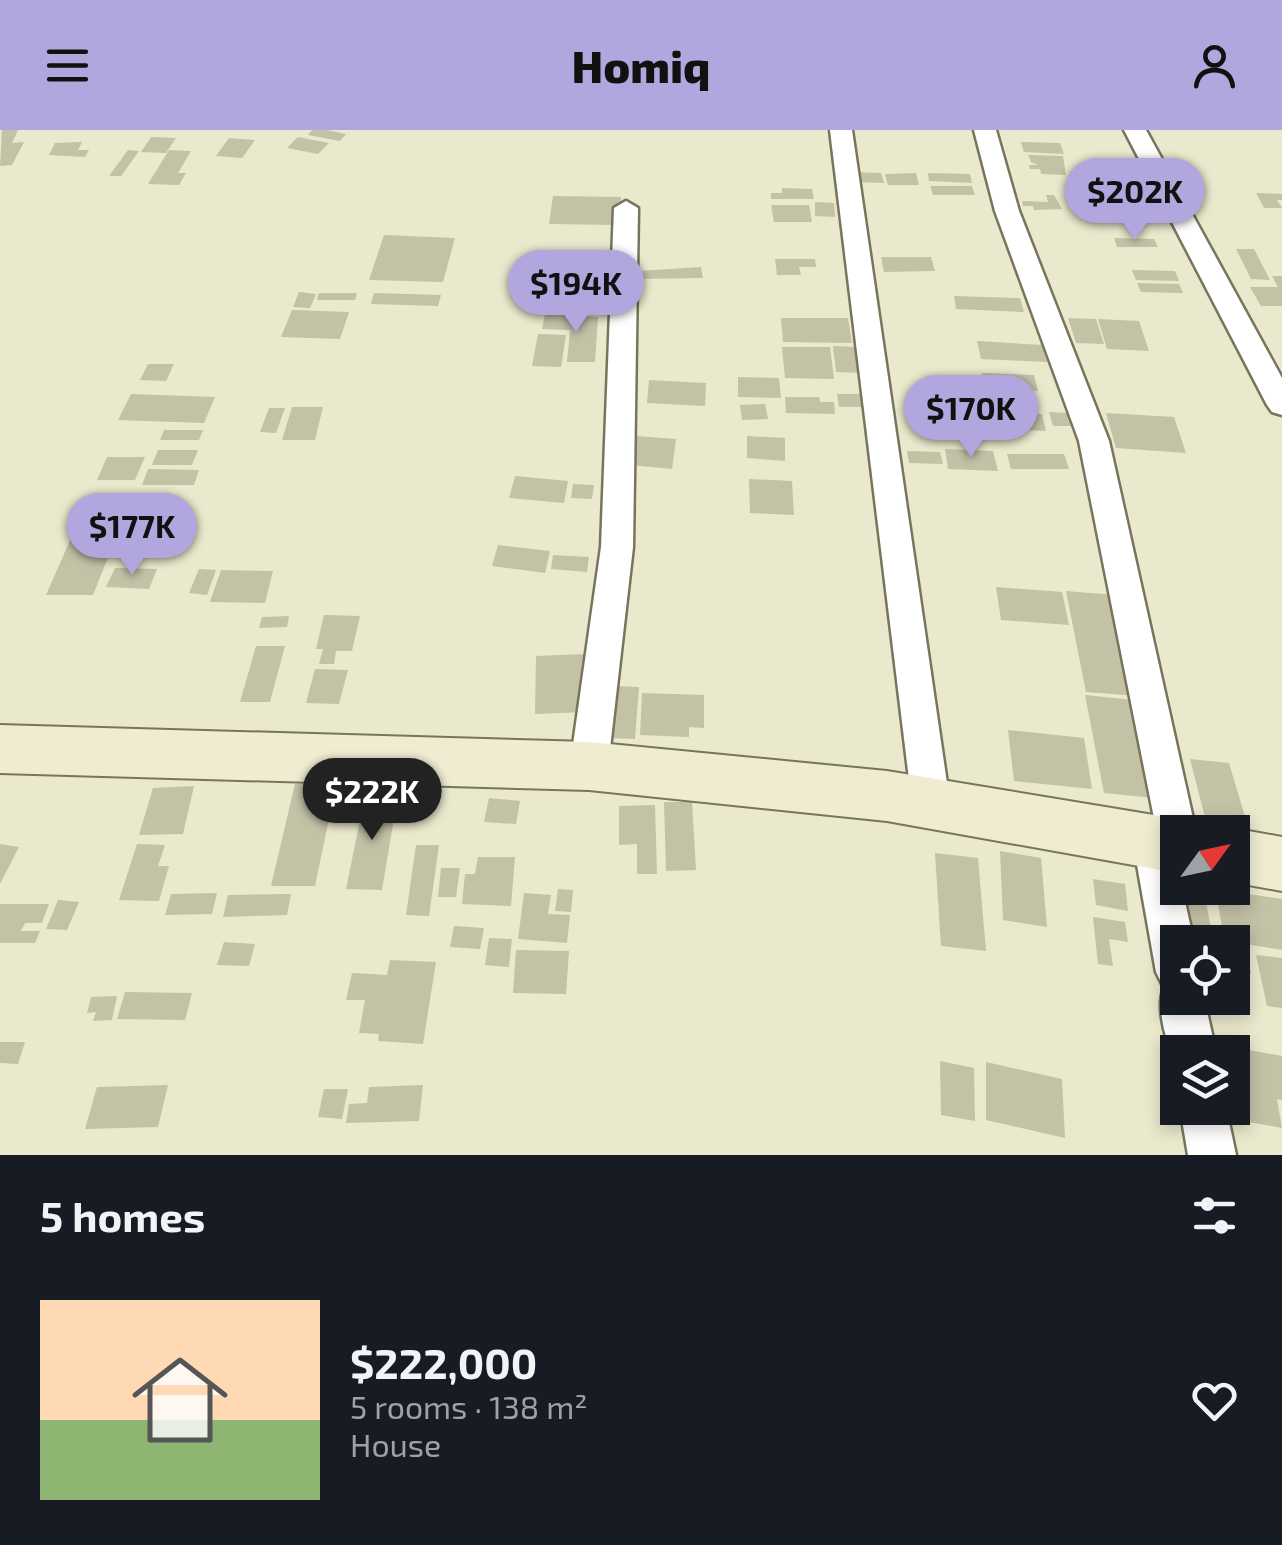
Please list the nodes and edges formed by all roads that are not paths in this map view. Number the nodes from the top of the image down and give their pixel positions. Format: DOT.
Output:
graph roads {
  1 [pos="841,130"];
  2 [pos="985,130"];
  3 [pos="1135,130"];
  4 [pos="626,208"];
  5 [pos="1282,406"];
  6 [pos="0,749"];
  7 [pos="589,766"];
  8 [pos="931,804"];
  9 [pos="1165,815"];
  10 [pos="1160,841"];
  11 [pos="1250,859"];
  12 [pos="1282,864"];
  13 [pos="1206,1125"];
  14 [pos="1212,1155"];
  1 -- 8 [label="street"];
  2 -- 9 [label="street"];
  3 -- 5 [label="street"];
  4 -- 7 [label="street"];
  6 -- 7 [label="street"];
  7 -- 8 [label="street"];
  8 -- 10 [label="street"];
  11 -- 12 [label="street"];
  13 -- 14 [label="street"];
}
